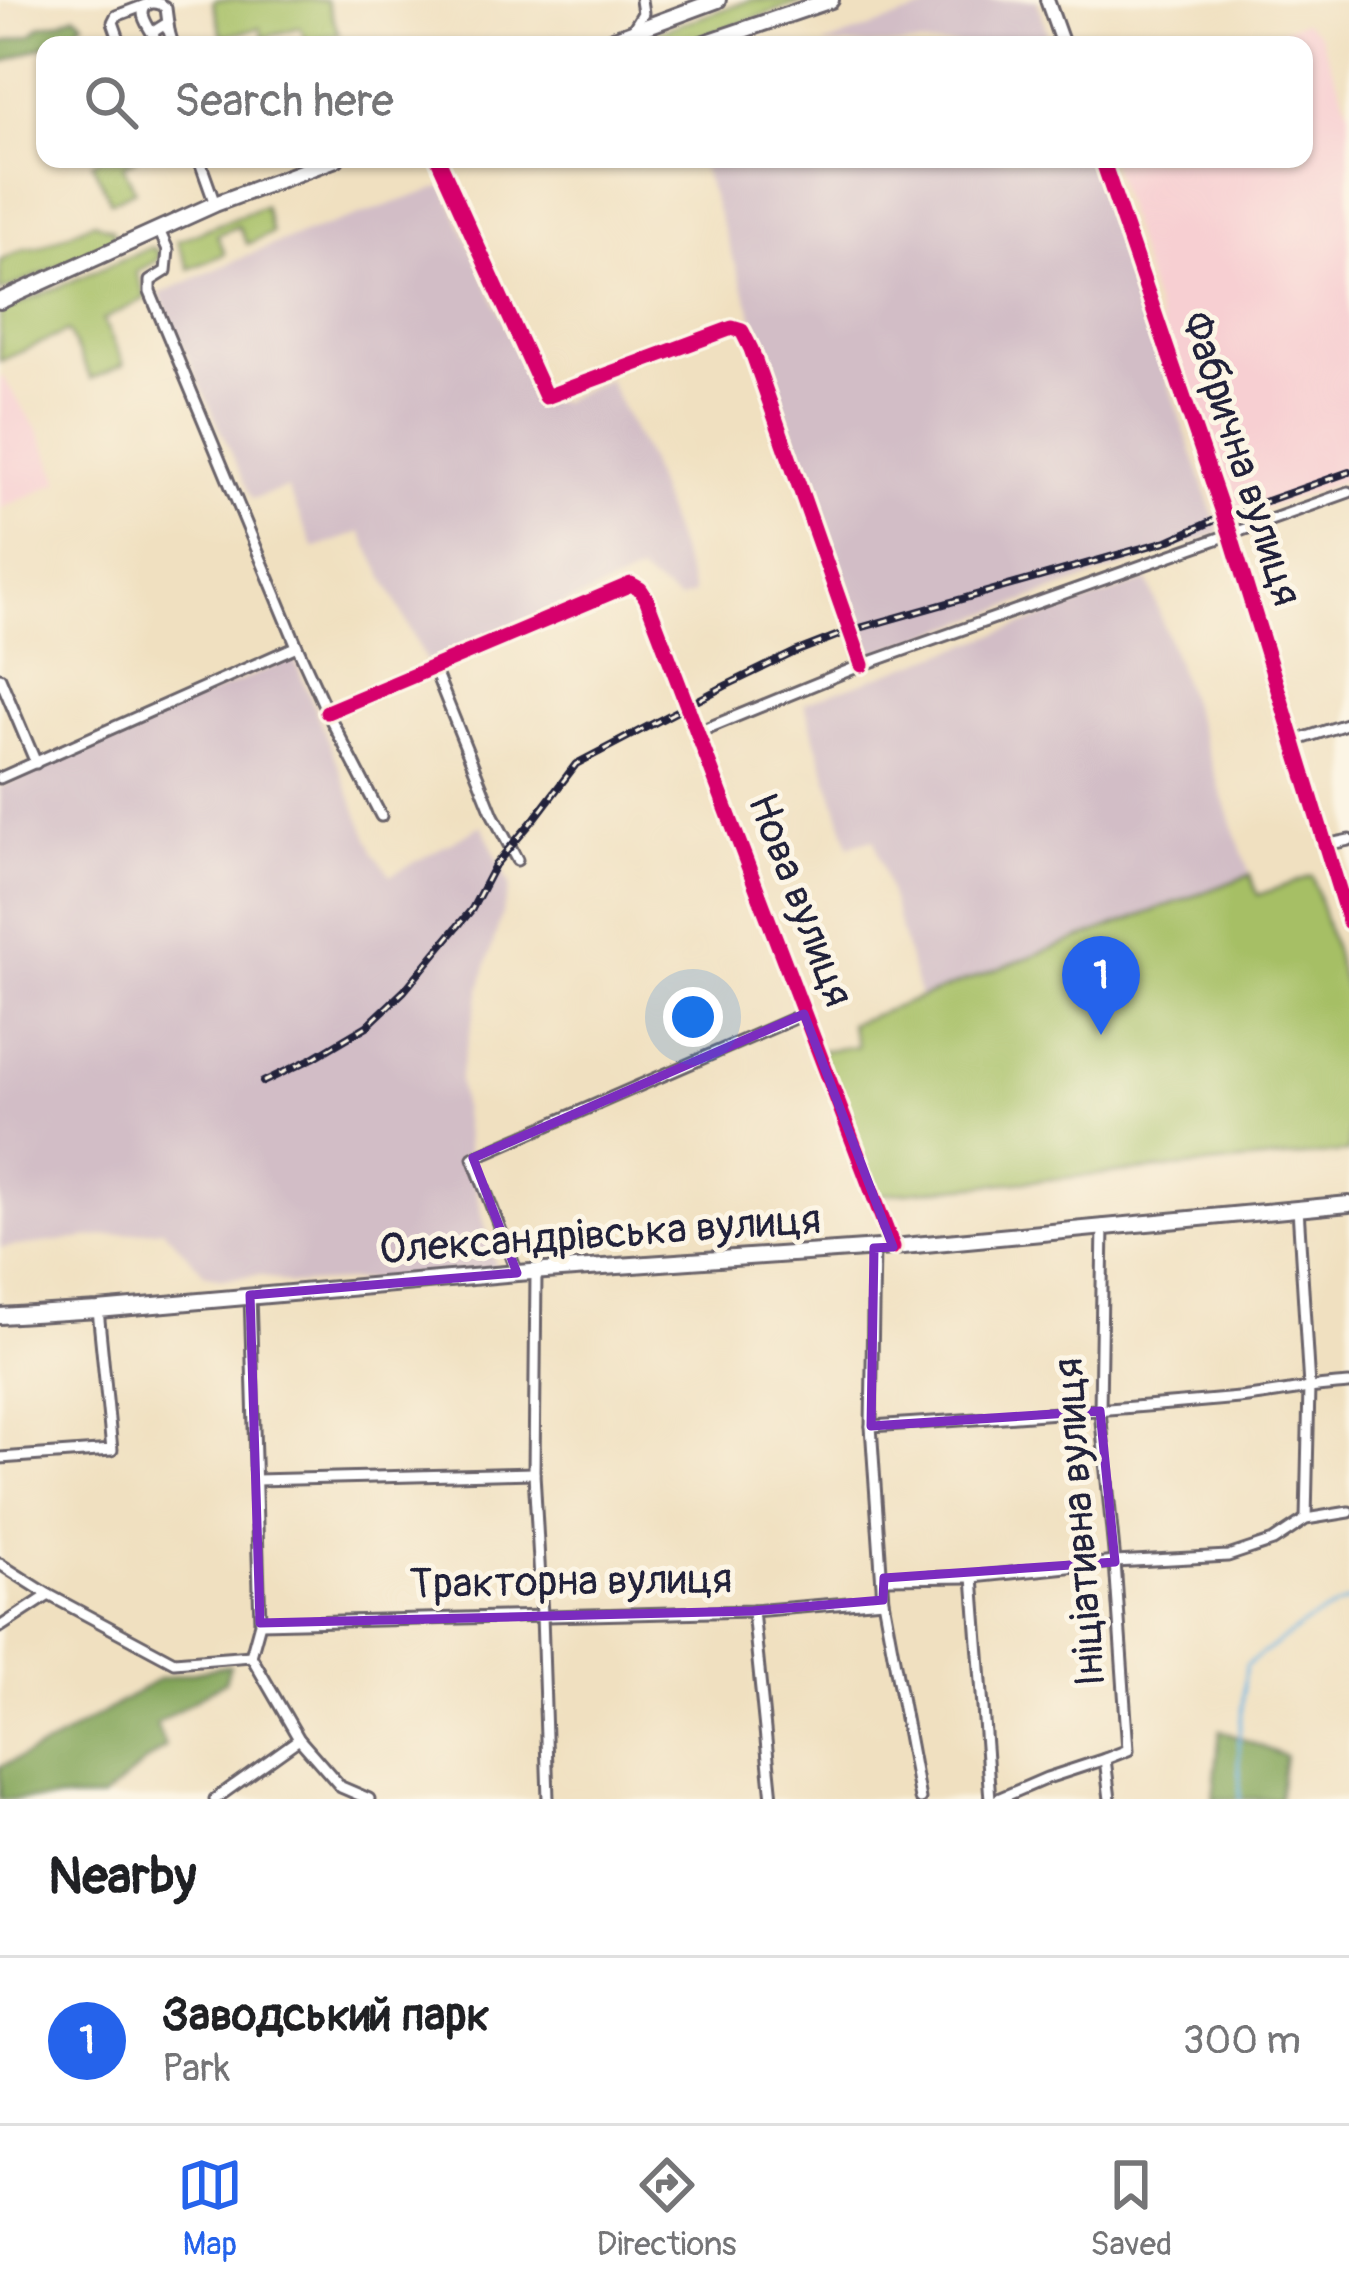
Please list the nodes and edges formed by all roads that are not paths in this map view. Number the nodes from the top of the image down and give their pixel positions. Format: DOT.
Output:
graph roads {
  1 [pos="641,0"];
  2 [pos="718,0"];
  3 [pos="831,0"];
  4 [pos="1047,0"];
  5 [pos="148,4"];
  6 [pos="169,31"];
  7 [pos="630,33"];
  8 [pos="118,36"];
  9 [pos="153,36"];
  10 [pos="155,36"];
  11 [pos="170,36"];
  12 [pos="622,36"];
  13 [pos="725,36"];
  14 [pos="1060,36"];
  15 [pos="202,168"];
  16 [pos="312,168"];
  17 [pos="442,168"];
  18 [pos="1105,168"];
  19 [pos="215,204"];
  20 [pos="158,228"];
  21 [pos="0,301"];
  22 [pos="1349,492"];
  23 [pos="1230,533"];
  24 [pos="297,646"];
  25 [pos="862,665"];
  26 [pos="433,667"];
  27 [pos="0,678"];
  28 [pos="327,712"];
  29 [pos="1349,723"];
  30 [pos="698,732"];
  31 [pos="1294,741"];
  32 [pos="36,763"];
  33 [pos="0,778"];
  34 [pos="381,817"];
  35 [pos="1349,840"];
  36 [pos="1325,845"];
  37 [pos="517,860"];
  38 [pos="1349,922"];
  39 [pos="804,1015"];
  40 [pos="1349,1204"];
  41 [pos="1298,1208"];
  42 [pos="1103,1225"];
  43 [pos="893,1246"];
  44 [pos="874,1248"];
  45 [pos="518,1273"];
  46 [pos="536,1273"];
  47 [pos="250,1295"];
  48 [pos="98,1310"];
  49 [pos="0,1316"];
  50 [pos="1349,1384"];
  51 [pos="1309,1387"];
  52 [pos="1100,1411"];
  53 [pos="871,1426"];
  54 [pos="0,1457"];
  55 [pos="534,1473"];
  56 [pos="256,1480"];
  57 [pos="1349,1512"];
  58 [pos="1306,1519"];
  59 [pos="1115,1562"];
  60 [pos="0,1564"];
  61 [pos="973,1577"];
  62 [pos="884,1578"];
  63 [pos="49,1595"];
  64 [pos="883,1600"];
  65 [pos="753,1611"];
  66 [pos="542,1615"];
  67 [pos="260,1623"];
  68 [pos="0,1627"];
  69 [pos="251,1656"];
  70 [pos="299,1739"];
  71 [pos="1105,1759"];
  72 [pos="215,1799"];
  73 [pos="369,1799"];
  74 [pos="548,1799"];
  75 [pos="772,1799"];
  76 [pos="920,1799"];
  77 [pos="994,1799"];
  78 [pos="1110,1799"];
  1 -- 7 [label="street"];
  2 -- 7 [label="main road"];
  3 -- 13 [label="main road"];
  4 -- 14 [label="street"];
  5 -- 6 [label="street"];
  5 -- 8 [label="street"];
  5 -- 9 [label="street"];
  6 -- 10 [label="street"];
  6 -- 11 [label="street"];
  7 -- 12 [label="main road"];
  15 -- 19 [label="street"];
  16 -- 19 [label="main road"];
  17 -- 25 [label="street"];
  18 -- 23 [label="street, Фабрична вулиця"];
  19 -- 20 [label="main road"];
  20 -- 21 [label="main road"];
  20 -- 24 [label="street"];
  22 -- 23 [label="street"];
  23 -- 25 [label="street"];
  23 -- 31 [label="street, Фабрична вулиця"];
  24 -- 28 [label="street"];
  24 -- 32 [label="street"];
  25 -- 30 [label="street"];
  26 -- 28 [label="street"];
  26 -- 30 [label="street, Нова вулиця"];
  26 -- 37 [label="street"];
  27 -- 32 [label="street"];
  28 -- 34 [label="street"];
  29 -- 31 [label="street"];
  30 -- 39 [label="street, Нова вулиця"];
  31 -- 36 [label="street, Фабрична вулиця"];
  32 -- 33 [label="street"];
  35 -- 36 [label="street"];
  36 -- 38 [label="street, Фабрична вулиця"];
  39 -- 43 [label="street, Нова вулиця"];
  39 -- 45 [label="street"];
  40 -- 41 [label="main road, Олександрівська вулиця"];
  41 -- 42 [label="main road, Олександрівська вулиця"];
  41 -- 51 [label="street"];
  42 -- 43 [label="main road, Олександрівська вулиця"];
  42 -- 52 [label="street, Ініціативна вулиця"];
  43 -- 44 [label="main road, Олександрівська вулиця"];
  44 -- 46 [label="main road, Олександрівська вулиця"];
  44 -- 53 [label="street"];
  45 -- 46 [label="main road, Олександрівська вулиця"];
  45 -- 47 [label="main road, Олександрівська вулиця"];
  46 -- 55 [label="street"];
  47 -- 48 [label="main road, Олександрівська вулиця"];
  47 -- 56 [label="street"];
  48 -- 49 [label="main road, Олександрівська вулиця"];
  48 -- 54 [label="street"];
  50 -- 51 [label="street"];
  51 -- 52 [label="street"];
  51 -- 58 [label="street"];
  52 -- 53 [label="street"];
  52 -- 59 [label="street, Ініціативна вулиця"];
  53 -- 62 [label="street"];
  55 -- 56 [label="street"];
  55 -- 66 [label="street"];
  56 -- 67 [label="street"];
  57 -- 58 [label="street"];
  58 -- 59 [label="street"];
  59 -- 61 [label="street"];
  59 -- 71 [label="street, Ініціативна вулиця"];
  60 -- 63 [label="street"];
  61 -- 62 [label="street"];
  61 -- 77 [label="street"];
  62 -- 64 [label="street"];
  63 -- 68 [label="street"];
  63 -- 69 [label="street"];
  64 -- 65 [label="street, Тракторна вулиця"];
  64 -- 76 [label="street"];
  65 -- 66 [label="street, Тракторна вулиця"];
  65 -- 75 [label="street"];
  66 -- 67 [label="street, Тракторна вулиця"];
  66 -- 74 [label="street"];
  67 -- 69 [label="street"];
  69 -- 70 [label="street"];
  70 -- 72 [label="street"];
  70 -- 73 [label="street"];
  71 -- 77 [label="street"];
  71 -- 78 [label="street"];
}
